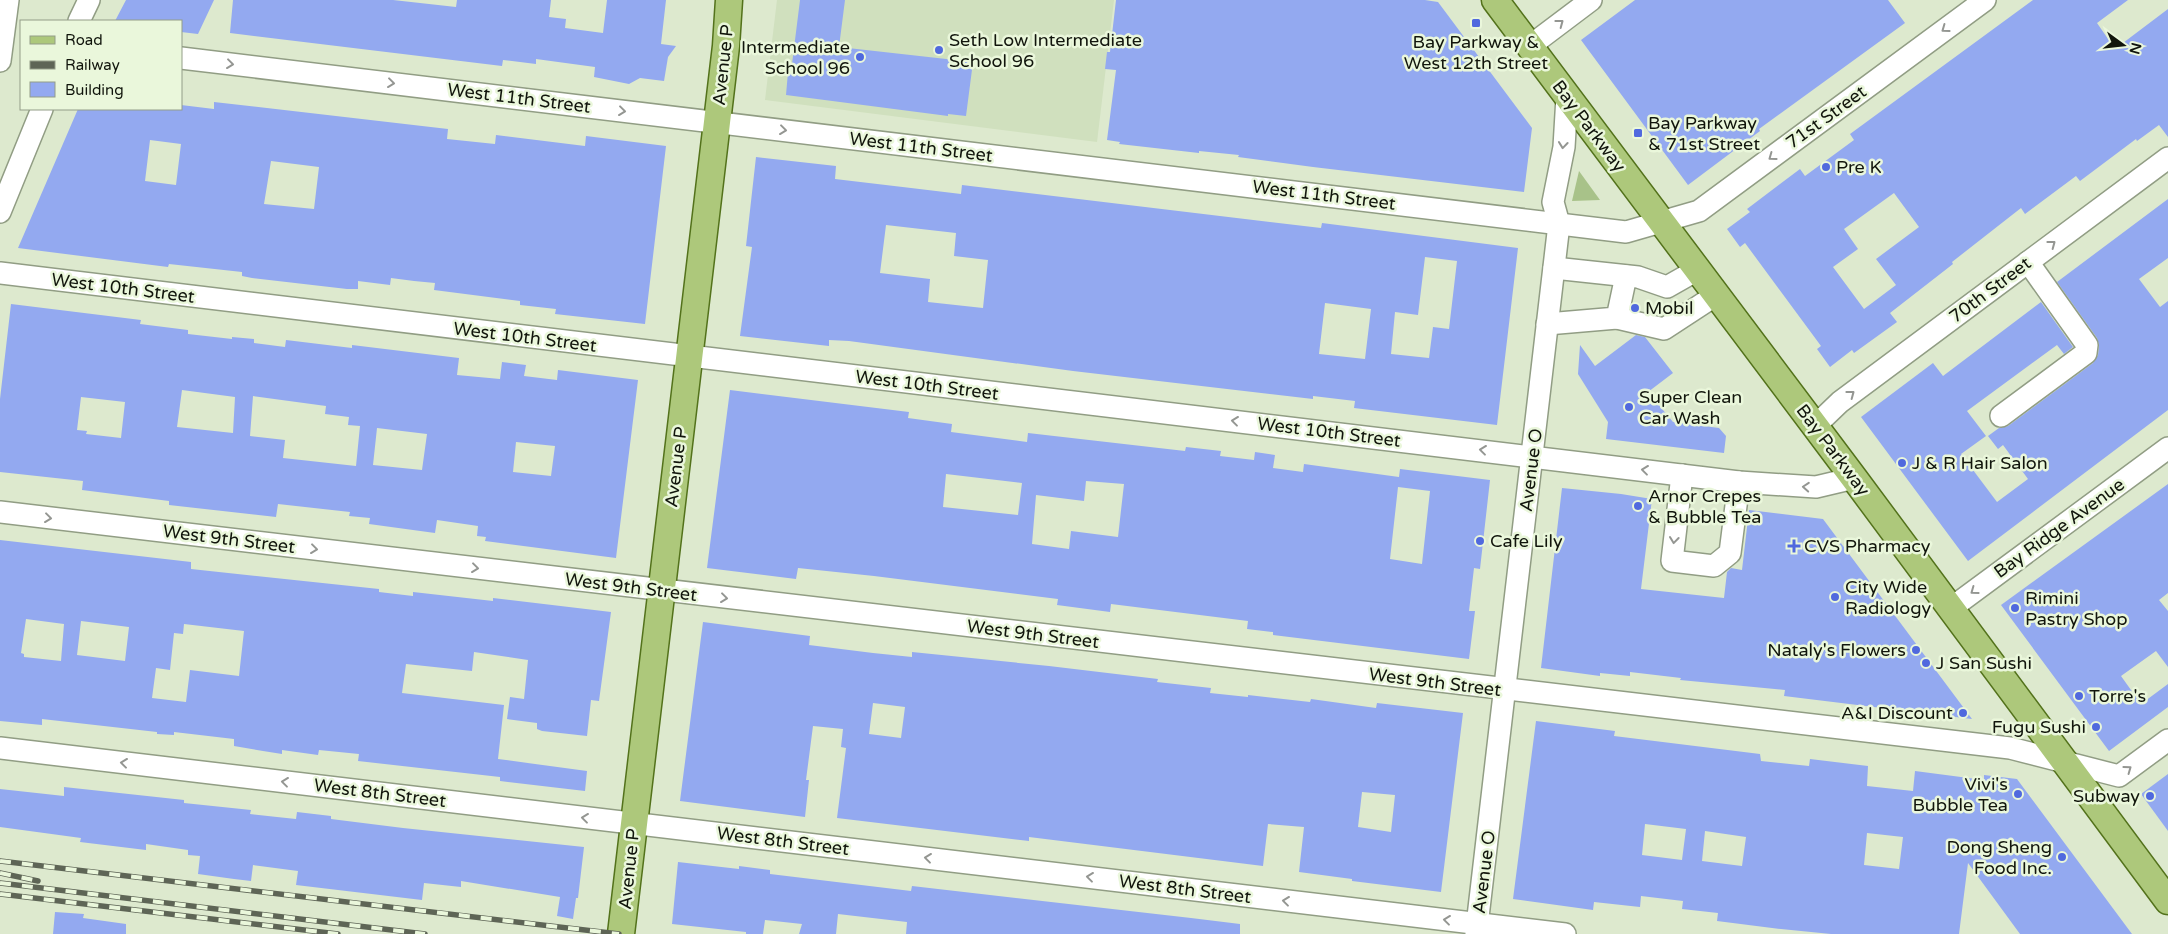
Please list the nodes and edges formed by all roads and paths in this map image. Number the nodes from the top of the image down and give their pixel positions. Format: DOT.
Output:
graph roads {
  1 [pos="8,0"];
  2 [pos="89,0"];
  3 [pos="730,0"];
  4 [pos="1495,0"];
  5 [pos="1591,0"];
  6 [pos="1985,0"];
  7 [pos="79,20"];
  8 [pos="8,38"];
  9 [pos="1530,46"];
  10 [pos="182,58"];
  11 [pos="0,61"];
  12 [pos="1567,97"];
  13 [pos="42,110"];
  14 [pos="717,122"];
  15 [pos="2168,158"];
  16 [pos="0,212"];
  17 [pos="1661,222"];
  18 [pos="1559,224"];
  19 [pos="2028,262"];
  20 [pos="1554,268"];
  21 [pos="1697,270"];
  22 [pos="0,273"];
  23 [pos="1626,276"];
  24 [pos="1716,295"];
  25 [pos="1617,318"];
  26 [pos="1547,324"];
  27 [pos="689,357"];
  28 [pos="2001,416"];
  29 [pos="1815,426"];
  30 [pos="2168,448"];
  31 [pos="1533,456"];
  32 [pos="1682,475"];
  33 [pos="1854,478"];
  34 [pos="1739,482"];
  35 [pos="0,512"];
  36 [pos="661,590"];
  37 [pos="1950,609"];
  38 [pos="1505,690"];
  39 [pos="2168,740"];
  40 [pos="0,748"];
  41 [pos="2065,763"];
  42 [pos="634,823"];
  43 [pos="2168,901"];
  44 [pos="622,929"];
  45 [pos="1477,929"];
  46 [pos="1565,934"];
  1 -- 8 [label="street"];
  2 -- 7 [label="street"];
  3 -- 14 [label="main road, Avenue P"];
  4 -- 9 [label="main road, Bay Parkway"];
  9 -- 5 [label="street, one-way"];
  6 -- 17 [label="street, 71st Street, one-way"];
  8 -- 11 [label="street"];
  9 -- 12 [label="main road, Bay Parkway"];
  10 -- 14 [label="street, West 11th Street, one-way"];
  12 -- 17 [label="main road, Bay Parkway"];
  12 -- 18 [label="street, Avenue O, one-way"];
  13 -- 16 [label="street"];
  14 -- 18 [label="street, West 11th Street, one-way"];
  14 -- 27 [label="main road, Avenue P"];
  19 -- 15 [label="street, 70th Street, one-way"];
  17 -- 18 [label="street, West 11th Street"];
  17 -- 21 [label="main road, Bay Parkway"];
  18 -- 20 [label="street, Avenue O"];
  19 -- 28 [label="street"];
  29 -- 19 [label="street, 70th Street, one-way"];
  20 -- 23 [label="street"];
  20 -- 26 [label="street, Avenue O"];
  21 -- 23 [label="street"];
  21 -- 24 [label="main road, Bay Parkway"];
  22 -- 27 [label="street, West 10th Street"];
  23 -- 25 [label="street"];
  24 -- 25 [label="street"];
  24 -- 29 [label="main road, Bay Parkway"];
  25 -- 26 [label="street"];
  26 -- 31 [label="street, Avenue O"];
  31 -- 27 [label="street, West 10th Street, one-way"];
  27 -- 36 [label="main road, Avenue P"];
  29 -- 33 [label="main road, Bay Parkway"];
  30 -- 37 [label="street, Bay Ridge Avenue, one-way"];
  32 -- 31 [label="street, West 10th Street, one-way"];
  31 -- 38 [label="street, Avenue O"];
  32 -- 34 [label="street, West 10th Street"];
  32 -- 34 [label="street, one-way"];
  33 -- 34 [label="street, West 10th Street, one-way"];
  33 -- 37 [label="main road, Bay Parkway"];
  35 -- 36 [label="street, West 9th Street, one-way"];
  36 -- 38 [label="street, West 9th Street, one-way"];
  36 -- 42 [label="main road, Avenue P"];
  37 -- 41 [label="main road, Bay Parkway"];
  38 -- 41 [label="street, West 9th Street"];
  38 -- 45 [label="street, Avenue O"];
  41 -- 39 [label="street, West 9th Street, one-way"];
  42 -- 40 [label="street, West 8th Street, one-way"];
  41 -- 43 [label="main road, Bay Parkway"];
  42 -- 44 [label="main road, Avenue P"];
  45 -- 42 [label="street, West 8th Street, one-way"];
  45 -- 46 [label="street, West 8th Street"];
}
